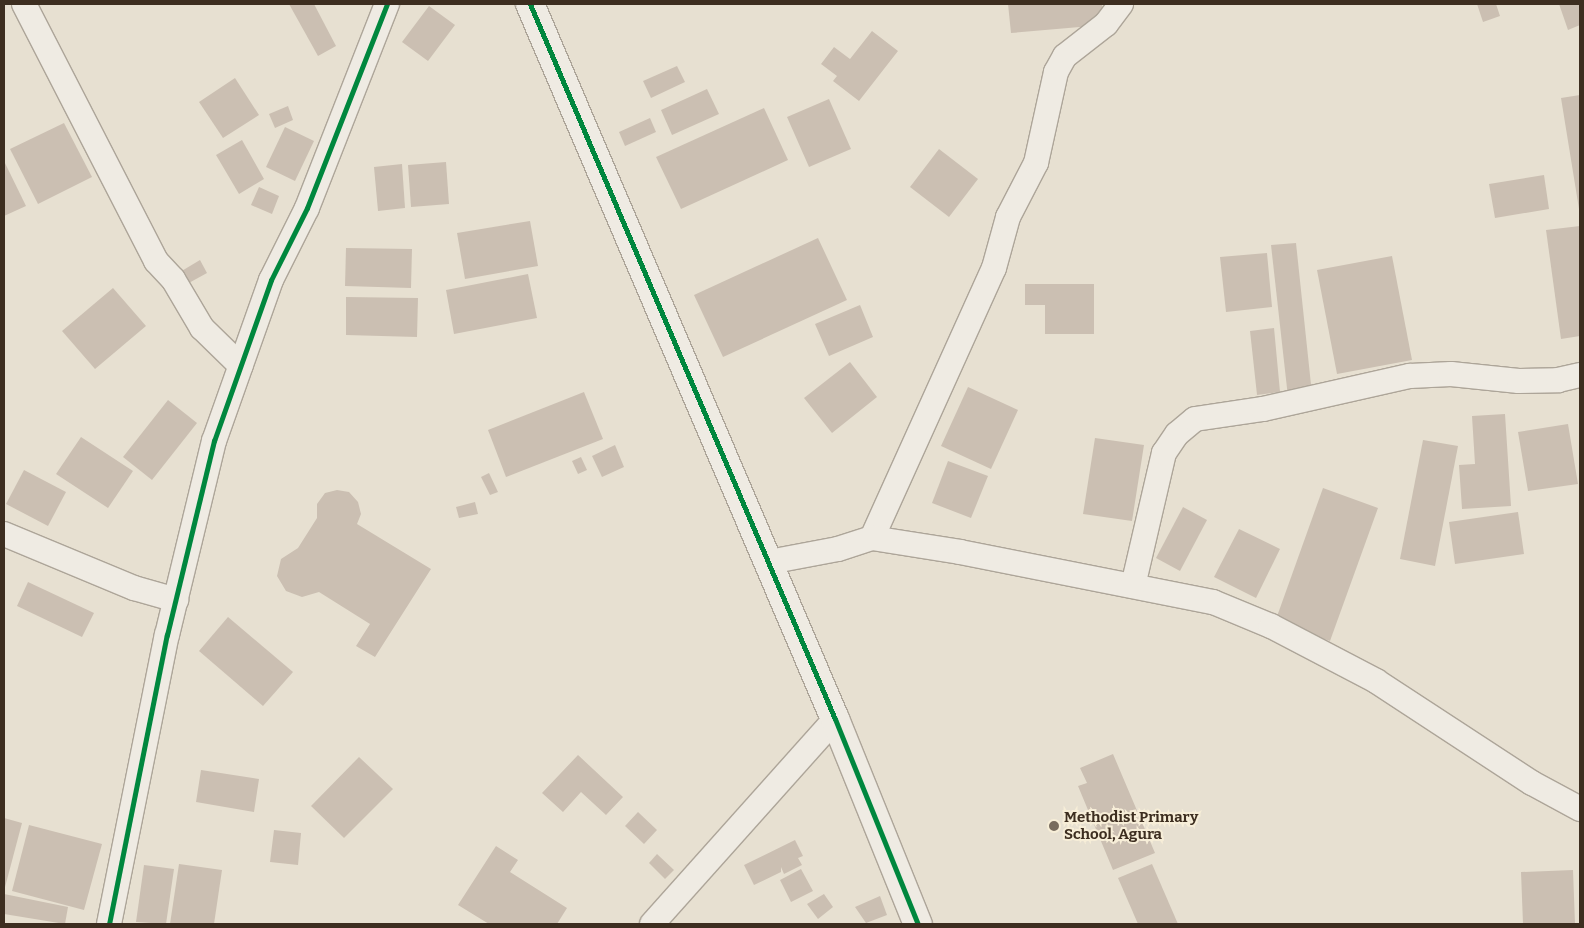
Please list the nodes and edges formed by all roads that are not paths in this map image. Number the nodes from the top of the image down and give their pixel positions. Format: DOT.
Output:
graph roads {
  1 [pos="24,4"];
  2 [pos="387,4"];
  3 [pos="530,4"];
  4 [pos="1121,4"];
  5 [pos="241,366"];
  6 [pos="1580,375"];
  7 [pos="4,534"];
  8 [pos="872,538"];
  9 [pos="769,562"];
  10 [pos="1133,586"];
  11 [pos="176,600"];
  12 [pos="835,719"];
  13 [pos="1580,809"];
  14 [pos="109,924"];
  15 [pos="652,924"];
  16 [pos="918,924"];
  1 -- 5 [label="street"];
  2 -- 5 [label="street"];
  3 -- 9 [label="street"];
  4 -- 8 [label="street"];
  5 -- 11 [label="street"];
  6 -- 10 [label="street"];
  7 -- 11 [label="street"];
  8 -- 9 [label="street"];
  8 -- 10 [label="street"];
  9 -- 12 [label="street"];
  10 -- 13 [label="street"];
  11 -- 14 [label="street"];
  12 -- 15 [label="street"];
  12 -- 16 [label="street"];
}
